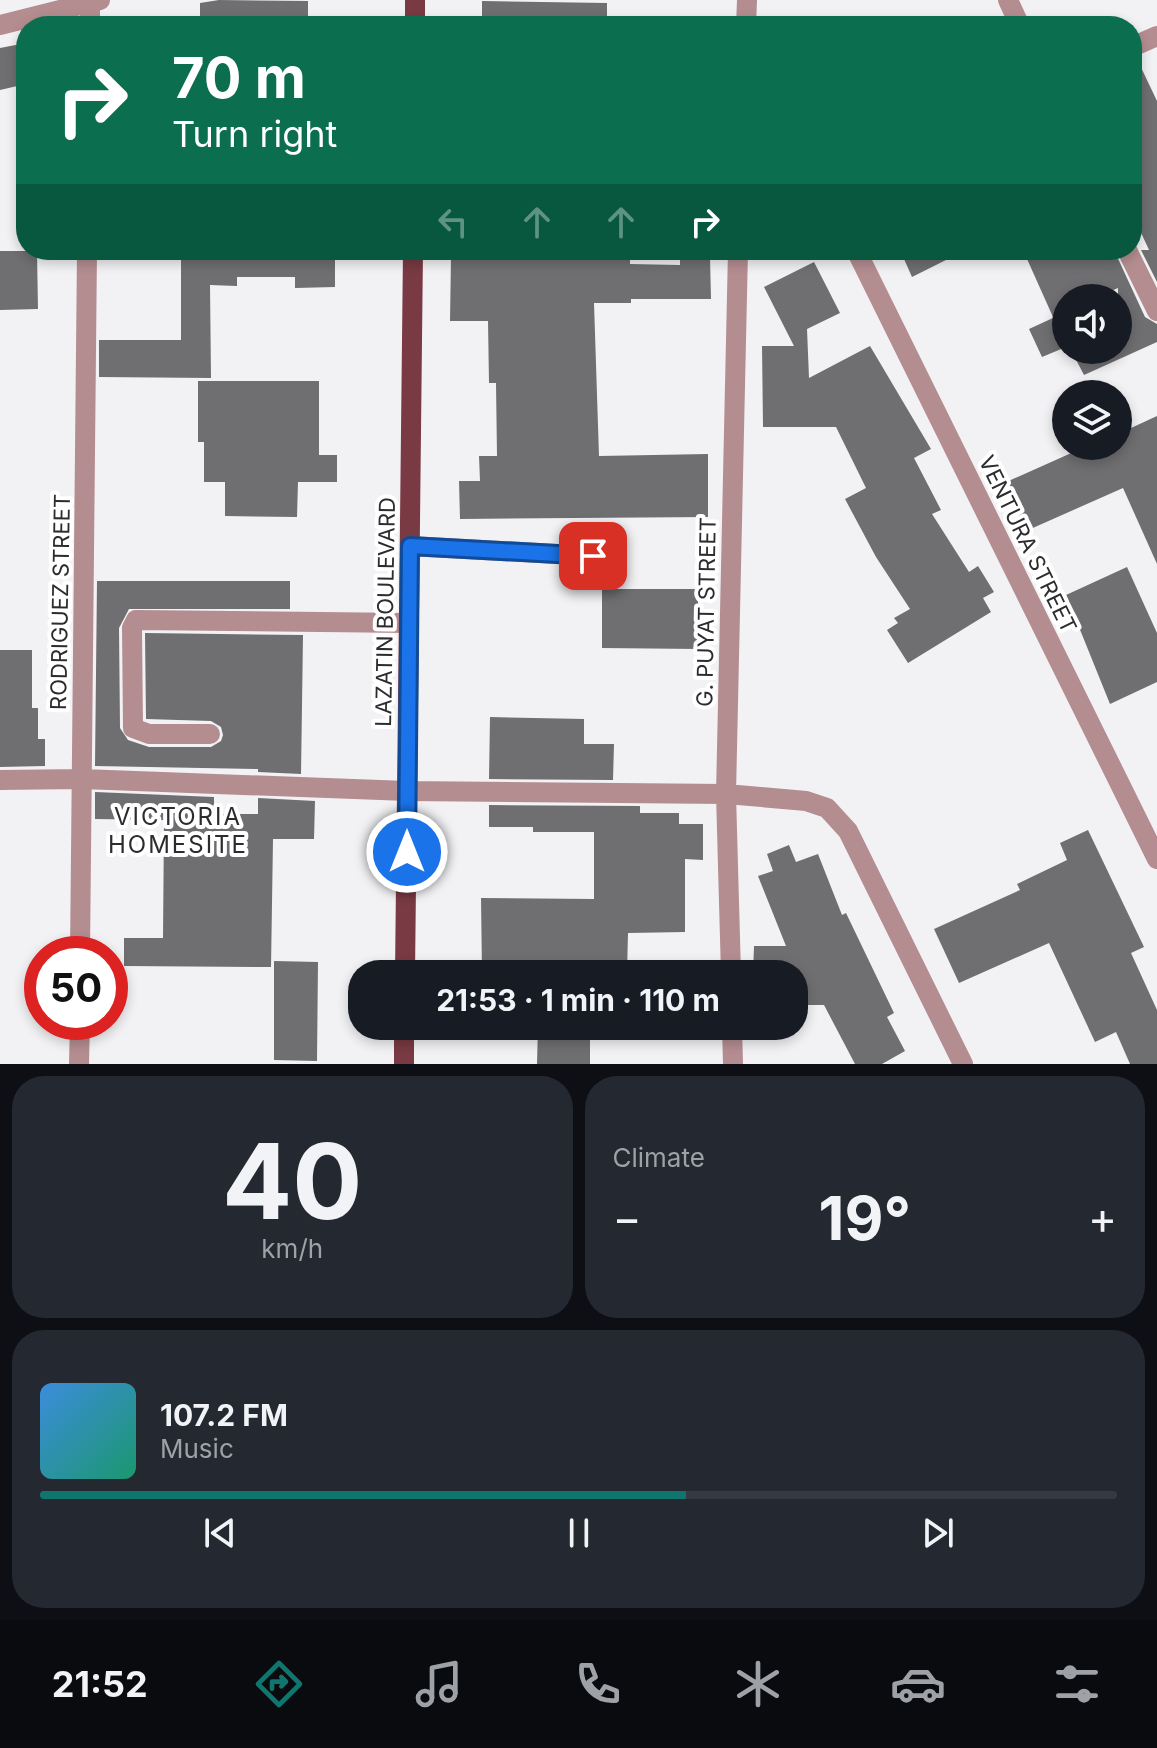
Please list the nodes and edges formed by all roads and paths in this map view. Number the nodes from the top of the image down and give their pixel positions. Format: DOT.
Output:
graph roads {
  1 [pos="95,1"];
  2 [pos="36,16"];
  3 [pos="87,260"];
  4 [pos="413,260"];
  5 [pos="738,260"];
  6 [pos="861,260"];
  7 [pos="1132,260"];
  8 [pos="1157,311"];
  9 [pos="410,546"];
  10 [pos="593,556"];
  11 [pos="409,623"];
  12 [pos="210,734"];
  13 [pos="82,779"];
  14 [pos="0,780"];
  15 [pos="407,791"];
  16 [pos="726,794"];
  17 [pos="1157,859"];
  18 [pos="80,936"];
  19 [pos="405,960"];
  20 [pos="731,960"];
  21 [pos="80,1040"];
  22 [pos="404,1040"];
  23 [pos="732,1040"];
  24 [pos="79,1064"];
  25 [pos="404,1064"];
  26 [pos="733,1064"];
  27 [pos="963,1064"];
  1 -- 2 [label="street"];
  3 -- 13 [label="street, RODRIGUEZ STREET"];
  4 -- 9 [label="main road, LAZATIN BOULEVARD"];
  5 -- 16 [label="street, G. PUYAT STREET"];
  6 -- 17 [label="street, VENTURA STREET"];
  7 -- 8 [label="street"];
  9 -- 10 [label="street"];
  9 -- 11 [label="main road, LAZATIN BOULEVARD"];
  11 -- 12 [label="street"];
  11 -- 15 [label="main road, LAZATIN BOULEVARD"];
  13 -- 14 [label="street"];
  13 -- 15 [label="street"];
  13 -- 18 [label="street, RODRIGUEZ STREET"];
  15 -- 16 [label="street"];
  15 -- 19 [label="main road, LAZATIN BOULEVARD"];
  16 -- 20 [label="street, G. PUYAT STREET"];
  16 -- 27 [label="street"];
  21 -- 24 [label="street"];
  22 -- 25 [label="main road"];
  23 -- 26 [label="street"];
}
